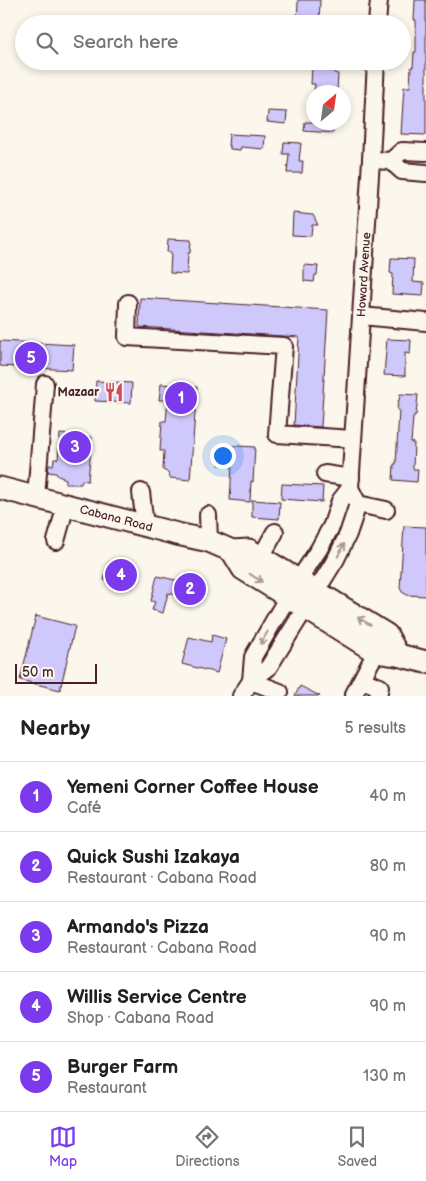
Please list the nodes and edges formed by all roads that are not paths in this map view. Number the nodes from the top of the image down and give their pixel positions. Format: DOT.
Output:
graph roads {
  1 [pos="379,0"];
  2 [pos="378,15"];
  3 [pos="376,70"];
  4 [pos="426,152"];
  5 [pos="371,160"];
  6 [pos="391,161"];
  7 [pos="426,173"];
  8 [pos="128,303"];
  9 [pos="361,316"];
  10 [pos="426,322"];
  11 [pos="45,384"];
  12 [pos="354,439"];
  13 [pos="325,474"];
  14 [pos="351,483"];
  15 [pos="0,488"];
  16 [pos="141,492"];
  17 [pos="36,497"];
  18 [pos="358,504"];
  19 [pos="66,505"];
  20 [pos="386,510"];
  21 [pos="208,515"];
  22 [pos="145,526"];
  23 [pos="275,532"];
  24 [pos="56,541"];
  25 [pos="209,541"];
  26 [pos="232,551"];
  27 [pos="261,557"];
  28 [pos="302,595"];
  29 [pos="376,652"];
  30 [pos="398,654"];
  31 [pos="426,662"];
  32 [pos="251,681"];
  33 [pos="280,692"];
  34 [pos="241,696"];
  35 [pos="378,696"];
  1 -- 2 [label="street"];
  3 -- 5 [label="street, Howard Avenue"];
  4 -- 6 [label="street"];
  5 -- 6 [label="street"];
  5 -- 9 [label="street, Howard Avenue"];
  6 -- 7 [label="street"];
  8 -- 12 [label="street"];
  9 -- 10 [label="street"];
  9 -- 12 [label="street, Howard Avenue"];
  11 -- 17 [label="street"];
  12 -- 14 [label="street, Howard Avenue"];
  13 -- 14 [label="street"];
  14 -- 18 [label="street"];
  14 -- 28 [label="street, Howard Avenue"];
  15 -- 17 [label="main road, Cabana Road"];
  16 -- 22 [label="street"];
  17 -- 19 [label="main road, Cabana Road"];
  18 -- 20 [label="street"];
  28 -- 18 [label="street, Howard Avenue, one-way"];
  19 -- 22 [label="main road, Cabana Road"];
  19 -- 24 [label="street"];
  21 -- 25 [label="street"];
  22 -- 25 [label="main road, Cabana Road"];
  23 -- 27 [label="street"];
  25 -- 26 [label="main road, Cabana Road"];
  26 -- 27 [label="main road, Cabana Road"];
  26 -- 28 [label="main road, Cabana Road, one-way"];
  27 -- 28 [label="main road, Cabana Road"];
  28 -- 29 [label="main road, Cabana Road"];
  30 -- 28 [label="main road, Cabana Road, one-way"];
  28 -- 32 [label="street, Howard Avenue"];
  29 -- 30 [label="main road, Cabana Road"];
  29 -- 35 [label="street"];
  30 -- 31 [label="main road, Cabana Road"];
  32 -- 33 [label="street"];
  32 -- 34 [label="street, Howard Avenue"];
}
